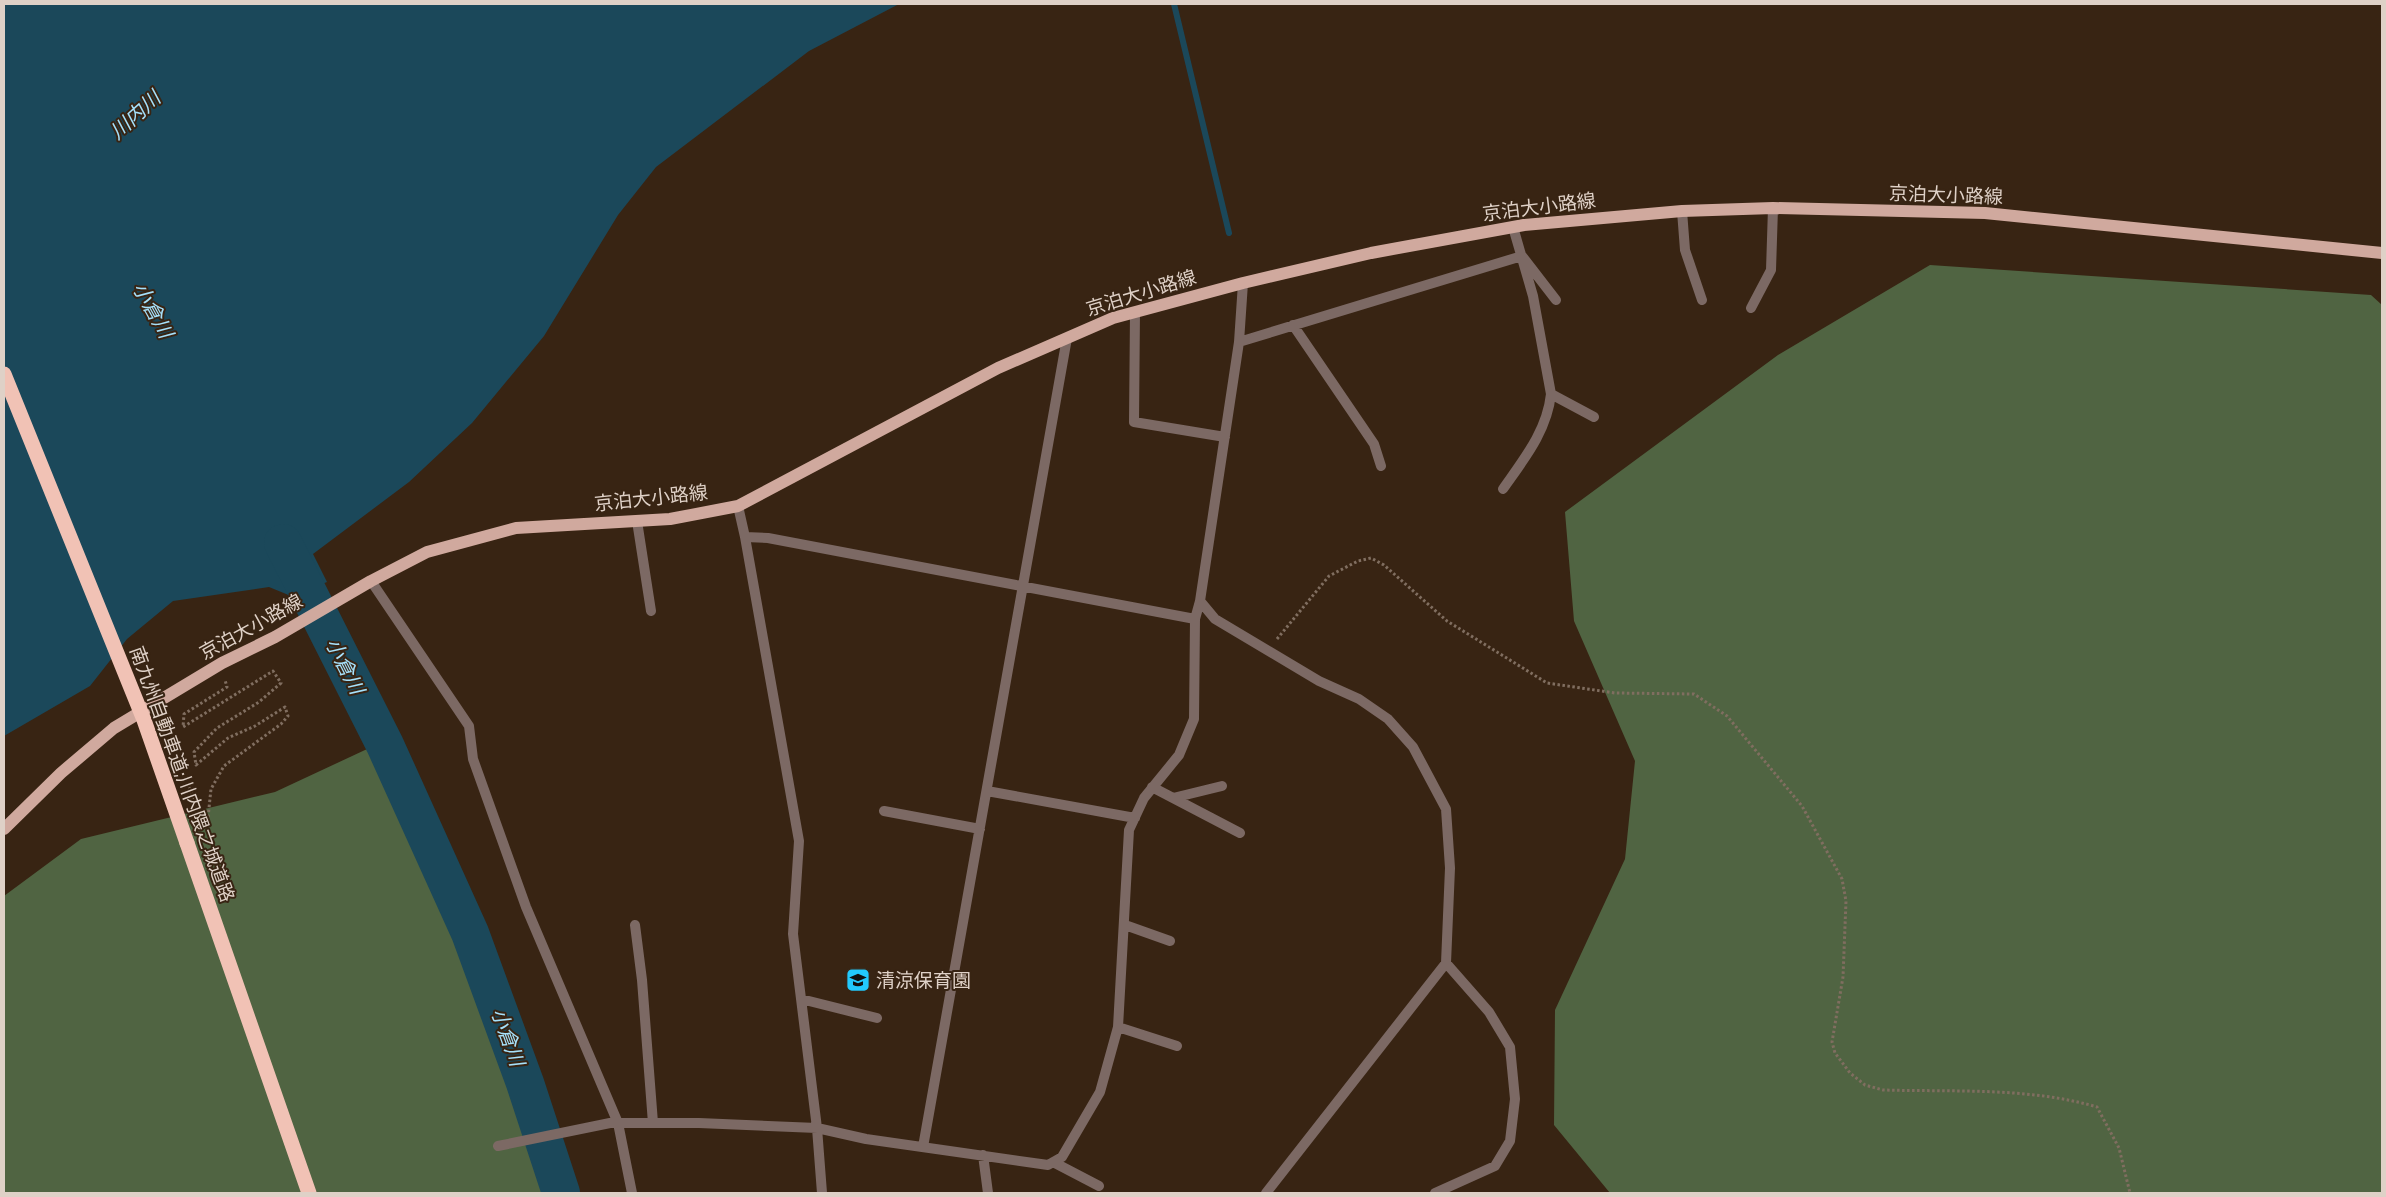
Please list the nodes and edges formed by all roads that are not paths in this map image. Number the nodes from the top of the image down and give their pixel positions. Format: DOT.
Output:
graph roads {
  1 [pos="1773,208"];
  2 [pos="1682,211"];
  3 [pos="1513,227"];
  4 [pos="2382,253"];
  5 [pos="1522,256"];
  6 [pos="1243,283"];
  7 [pos="1556,300"];
  8 [pos="1702,300"];
  9 [pos="1751,308"];
  10 [pos="1135,312"];
  11 [pos="1293,325"];
  12 [pos="1068,338"];
  13 [pos="1239,342"];
  14 [pos="4,374"];
  15 [pos="1551,394"];
  16 [pos="1594,417"];
  17 [pos="1225,437"];
  18 [pos="1381,466"];
  19 [pos="1503,489"];
  20 [pos="738,506"];
  21 [pos="637,521"];
  22 [pos="746,537"];
  23 [pos="371,582"];
  24 [pos="1023,586"];
  25 [pos="1200,601"];
  26 [pos="651,611"];
  27 [pos="1195,619"];
  28 [pos="1222,786"];
  29 [pos="1152,787"];
  30 [pos="987,791"];
  31 [pos="1173,798"];
  32 [pos="884,811"];
  33 [pos="1135,818"];
  34 [pos="4,829"];
  35 [pos="980,829"];
  36 [pos="1240,833"];
  37 [pos="635,925"];
  38 [pos="1125,925"];
  39 [pos="1170,941"];
  40 [pos="1446,963"];
  41 [pos="801,999"];
  42 [pos="877,1018"];
  43 [pos="1118,1027"];
  44 [pos="1177,1046"];
  45 [pos="614,1123"];
  46 [pos="653,1123"];
  47 [pos="817,1128"];
  48 [pos="498,1146"];
  49 [pos="923,1147"];
  50 [pos="983,1155"];
  51 [pos="1053,1162"];
  52 [pos="1100,1186"];
  53 [pos="310,1193"];
  54 [pos="632,1193"];
  55 [pos="822,1193"];
  56 [pos="988,1193"];
  57 [pos="1266,1193"];
  58 [pos="1435,1193"];
  1 -- 2 [label="main road, 京泊大小路線"];
  1 -- 4 [label="main road, 京泊大小路線"];
  1 -- 9 [label="street"];
  2 -- 3 [label="main road, 京泊大小路線"];
  2 -- 8 [label="street"];
  3 -- 5 [label="street"];
  3 -- 6 [label="main road, 京泊大小路線"];
  5 -- 7 [label="street"];
  5 -- 11 [label="street"];
  5 -- 15 [label="street"];
  6 -- 10 [label="main road, 京泊大小路線"];
  6 -- 13 [label="street"];
  10 -- 12 [label="main road, 京泊大小路線"];
  10 -- 17 [label="street"];
  11 -- 13 [label="street"];
  11 -- 18 [label="street"];
  12 -- 20 [label="main road, 京泊大小路線"];
  12 -- 24 [label="street"];
  13 -- 17 [label="street"];
  14 -- 53 [label="highway, 南九州自動車道;川内隈之城道路, bridge"];
  15 -- 16 [label="street"];
  15 -- 19 [label="street"];
  17 -- 25 [label="street"];
  20 -- 21 [label="main road, 京泊大小路線"];
  20 -- 22 [label="street"];
  21 -- 23 [label="main road, 京泊大小路線"];
  21 -- 26 [label="street"];
  22 -- 24 [label="street"];
  22 -- 41 [label="street"];
  23 -- 34 [label="main road, 京泊大小路線"];
  23 -- 45 [label="street"];
  24 -- 27 [label="street"];
  24 -- 30 [label="street"];
  25 -- 27 [label="street"];
  25 -- 40 [label="street"];
  27 -- 29 [label="street"];
  28 -- 31 [label="street"];
  29 -- 31 [label="street"];
  29 -- 33 [label="street"];
  30 -- 33 [label="street"];
  30 -- 35 [label="street"];
  31 -- 36 [label="street"];
  32 -- 35 [label="street"];
  33 -- 38 [label="street"];
  35 -- 49 [label="street"];
  37 -- 46 [label="street"];
  38 -- 39 [label="street"];
  38 -- 43 [label="street"];
  40 -- 57 [label="street"];
  40 -- 58 [label="street"];
  41 -- 42 [label="street"];
  41 -- 47 [label="street"];
  43 -- 44 [label="street"];
  43 -- 51 [label="street"];
  45 -- 46 [label="street"];
  45 -- 48 [label="street"];
  45 -- 54 [label="street"];
  46 -- 47 [label="street"];
  47 -- 49 [label="street"];
  47 -- 55 [label="street"];
  49 -- 50 [label="street"];
  50 -- 51 [label="street"];
  50 -- 56 [label="street"];
  51 -- 52 [label="street"];
}
